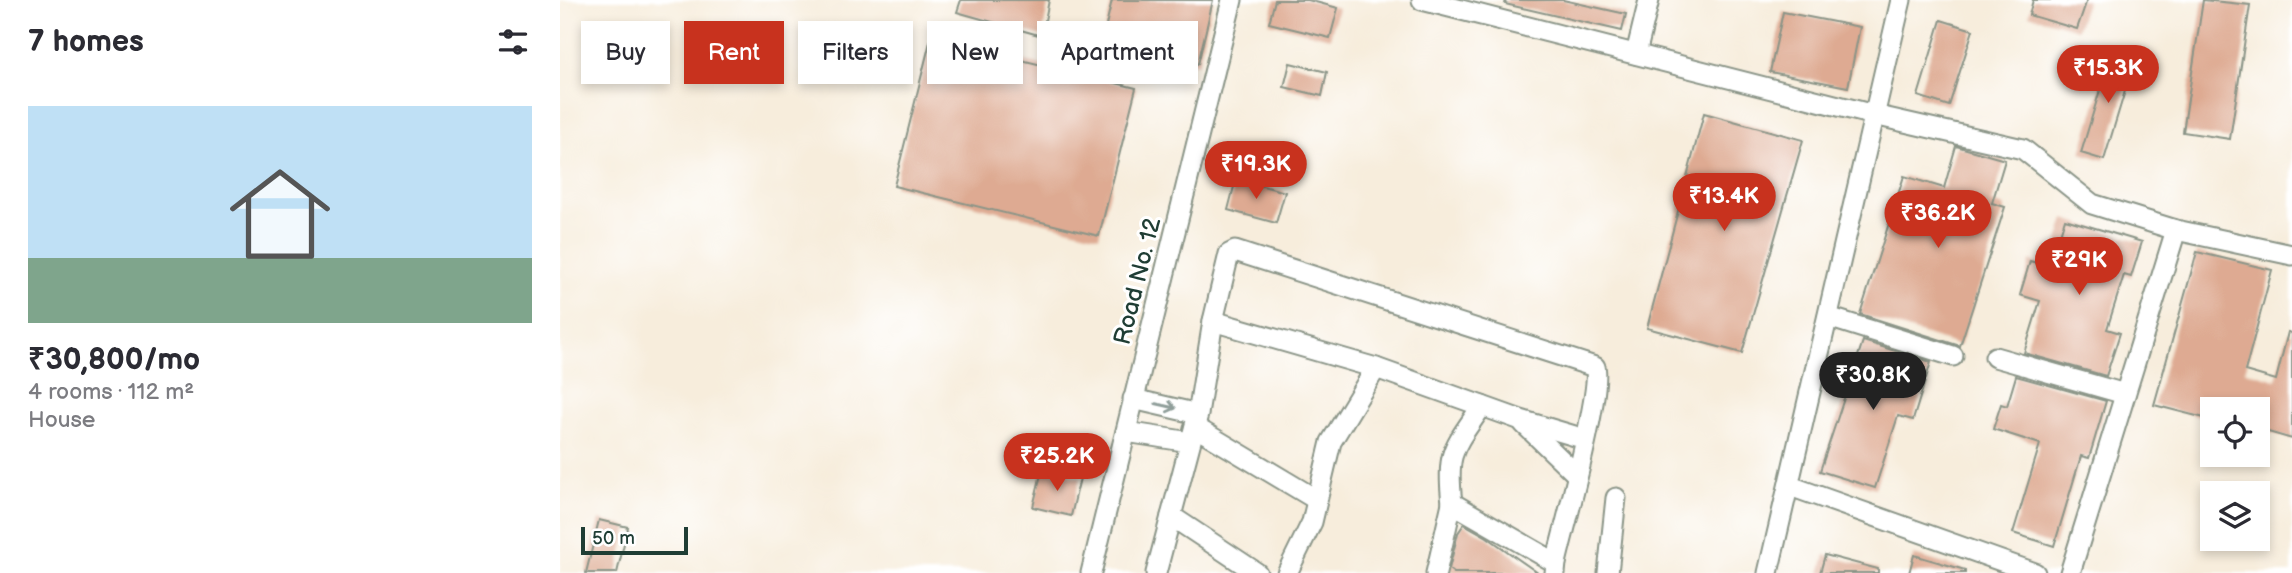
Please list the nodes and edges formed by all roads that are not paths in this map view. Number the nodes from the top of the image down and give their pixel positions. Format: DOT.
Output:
graph roads {
  1 [pos="1232,0"];
  2 [pos="1422,0"];
  3 [pos="1648,0"];
  4 [pos="1901,0"];
  5 [pos="1453,3"];
  6 [pos="1636,54"];
  7 [pos="1874,115"];
  8 [pos="2176,230"];
  9 [pos="2292,255"];
  10 [pos="1828,317"];
  11 [pos="1213,321"];
  12 [pos="1953,356"];
  13 [pos="1996,357"];
  14 [pos="1376,368"];
  15 [pos="2125,394"];
  16 [pos="1133,399"];
  17 [pos="1482,406"];
  18 [pos="1521,420"];
  19 [pos="1194,428"];
  20 [pos="1126,432"];
  21 [pos="1585,439"];
  22 [pos="1577,475"];
  23 [pos="1790,486"];
  24 [pos="1616,498"];
  25 [pos="1317,500"];
  26 [pos="1452,503"];
  27 [pos="1171,516"];
  28 [pos="1555,568"];
  29 [pos="1091,573"];
  30 [pos="1156,573"];
  31 [pos="1257,573"];
  32 [pos="1287,573"];
  33 [pos="1436,573"];
  34 [pos="1608,573"];
  35 [pos="1769,573"];
  36 [pos="2035,573"];
  37 [pos="2070,573"];
  1 -- 16 [label="street, Road No. 12"];
  2 -- 5 [label="street"];
  3 -- 6 [label="street"];
  4 -- 7 [label="street"];
  5 -- 6 [label="street"];
  6 -- 7 [label="street"];
  7 -- 8 [label="street"];
  7 -- 10 [label="street"];
  8 -- 9 [label="street"];
  8 -- 15 [label="street"];
  10 -- 12 [label="street"];
  10 -- 23 [label="street"];
  11 -- 14 [label="street"];
  11 -- 19 [label="street"];
  11 -- 21 [label="street"];
  13 -- 15 [label="street"];
  14 -- 17 [label="street"];
  14 -- 25 [label="street"];
  15 -- 37 [label="street"];
  16 -- 19 [label="street, one-way"];
  16 -- 20 [label="street, Road No. 12"];
  17 -- 18 [label="street"];
  17 -- 26 [label="street"];
  18 -- 21 [label="street"];
  18 -- 22 [label="street"];
  19 -- 20 [label="street"];
  19 -- 25 [label="street"];
  19 -- 27 [label="street"];
  20 -- 29 [label="street, Road No. 12"];
  21 -- 22 [label="street"];
  22 -- 28 [label="street"];
  23 -- 35 [label="street"];
  23 -- 36 [label="street"];
  24 -- 34 [label="street"];
  25 -- 32 [label="street"];
  26 -- 28 [label="street"];
  26 -- 33 [label="street"];
  27 -- 30 [label="street"];
  27 -- 31 [label="street"];
}
